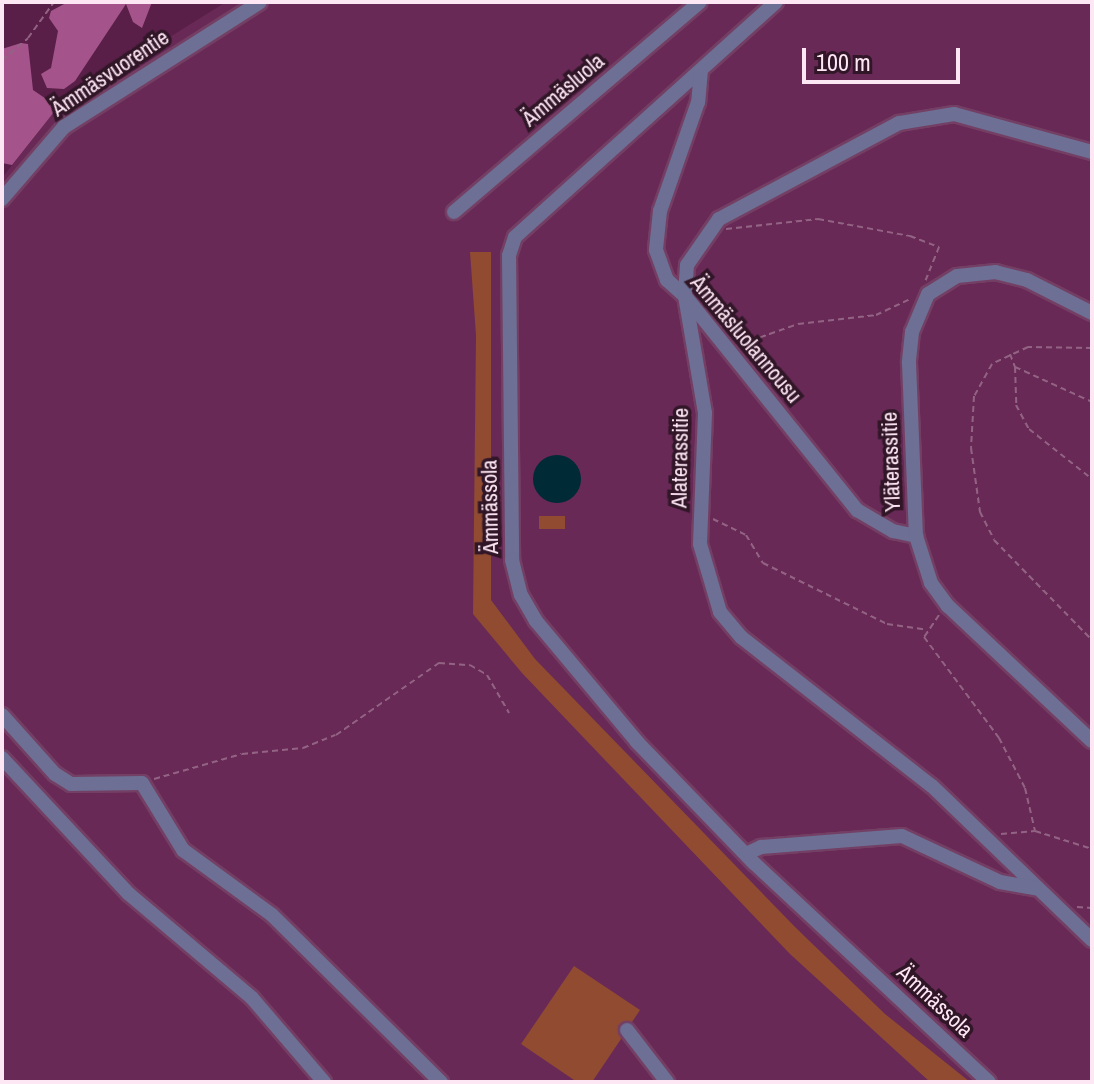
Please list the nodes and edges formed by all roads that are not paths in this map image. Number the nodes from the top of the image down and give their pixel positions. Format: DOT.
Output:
graph roads {
  1 [pos="260,2"];
  2 [pos="700,2"];
  3 [pos="776,2"];
  4 [pos="701,70"];
  5 [pos="1092,152"];
  6 [pos="2,199"];
  7 [pos="454,212"];
  8 [pos="685,296"];
  9 [pos="1092,313"];
  10 [pos="916,536"];
  11 [pos="2,715"];
  12 [pos="1092,741"];
  13 [pos="2,758"];
  14 [pos="746,854"];
  15 [pos="1035,888"];
  16 [pos="1092,940"];
  17 [pos="627,1030"];
  18 [pos="324,1082"];
  19 [pos="441,1082"];
  20 [pos="667,1082"];
  21 [pos="989,1082"];
  1 -- 6 [label="street, Ämmäsvuorentie"];
  2 -- 7 [label="street, Ämmäsluola"];
  3 -- 4 [label="street, Ämmässola"];
  4 -- 8 [label="street, Ämmäsluolannousu"];
  4 -- 14 [label="street, Ämmässola"];
  5 -- 8 [label="street, Alaterassitie"];
  8 -- 10 [label="street, Ämmäsluolannousu"];
  8 -- 15 [label="street, Alaterassitie"];
  9 -- 10 [label="street, Yläterassitie"];
  10 -- 12 [label="street, Yläterassitie"];
  11 -- 19 [label="street"];
  13 -- 18 [label="street"];
  14 -- 15 [label="street"];
  14 -- 21 [label="street, Ämmässola"];
  15 -- 16 [label="street, Alaterassitie"];
  17 -- 20 [label="street"];
}
